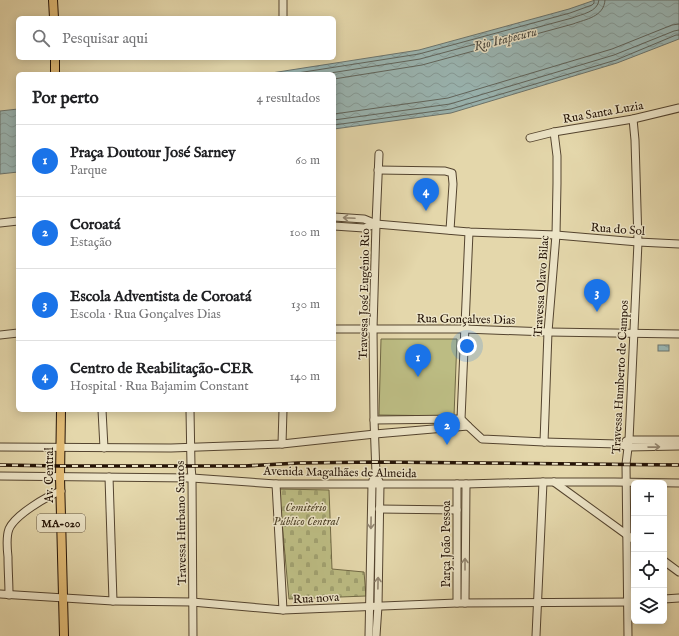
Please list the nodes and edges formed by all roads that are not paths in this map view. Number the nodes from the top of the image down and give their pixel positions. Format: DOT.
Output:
graph roads {
  1 [pos="53,0"];
  2 [pos="282,0"];
  3 [pos="54,16"];
  4 [pos="283,16"];
  5 [pos="55,60"];
  6 [pos="55,71"];
  7 [pos="679,108"];
  8 [pos="633,119"];
  9 [pos="554,132"];
  10 [pos="530,138"];
  11 [pos="379,154"];
  12 [pos="378,170"];
  13 [pos="336,218"];
  14 [pos="16,221"];
  15 [pos="0,223"];
  16 [pos="376,224"];
  17 [pos="336,226"];
  18 [pos="450,230"];
  19 [pos="469,232"];
  20 [pos="556,235"];
  21 [pos="638,242"];
  22 [pos="679,244"];
  23 [pos="336,329"];
  24 [pos="374,329"];
  25 [pos="464,329"];
  26 [pos="548,332"];
  27 [pos="16,333"];
  28 [pos="633,334"];
  29 [pos="679,334"];
  30 [pos="0,335"];
  31 [pos="61,412"];
  32 [pos="102,412"];
  33 [pos="190,412"];
  34 [pos="283,412"];
  35 [pos="461,419"];
  36 [pos="374,420"];
  37 [pos="468,426"];
  38 [pos="375,434"];
  39 [pos="679,440"];
  40 [pos="544,442"];
  41 [pos="282,444"];
  42 [pos="628,444"];
  43 [pos="679,446"];
  44 [pos="0,447"];
  45 [pos="61,448"];
  46 [pos="104,448"];
  47 [pos="191,448"];
  48 [pos="0,476"];
  49 [pos="60,477"];
  50 [pos="109,477"];
  51 [pos="192,478"];
  52 [pos="543,482"];
  53 [pos="554,482"];
  54 [pos="626,482"];
  55 [pos="679,483"];
  56 [pos="276,484"];
  57 [pos="376,484"];
  58 [pos="457,484"];
  59 [pos="466,484"];
  60 [pos="61,491"];
  61 [pos="379,510"];
  62 [pos="457,510"];
  63 [pos="627,536"];
  64 [pos="631,538"];
  65 [pos="667,564"];
  66 [pos="679,572"];
  67 [pos="0,594"];
  68 [pos="9,595"];
  69 [pos="63,598"];
  70 [pos="679,598"];
  71 [pos="667,599"];
  72 [pos="113,602"];
  73 [pos="192,602"];
  74 [pos="538,602"];
  75 [pos="631,602"];
  76 [pos="457,603"];
  77 [pos="465,603"];
  78 [pos="374,606"];
  79 [pos="283,610"];
  80 [pos="64,636"];
  81 [pos="193,636"];
  82 [pos="369,636"];
  83 [pos="376,636"];
  84 [pos="536,636"];
  85 [pos="628,636"];
  1 -- 3 [label="main road"];
  2 -- 4 [label="street"];
  5 -- 6 [label="main road"];
  7 -- 8 [label="street, Rua Santa Luzia"];
  8 -- 9 [label="street, Rua Santa Luzia"];
  8 -- 21 [label="street, Travessa Humberto de Campos"];
  9 -- 10 [label="street, Rua Santa Luzia"];
  9 -- 20 [label="street, Travessa Olavo Bilac"];
  11 -- 12 [label="street, Travessa José Eugênio Rio"];
  12 -- 16 [label="street, Travessa José Eugênio Rio"];
  12 -- 18 [label="street"];
  16 -- 13 [label="street, one-way"];
  14 -- 15 [label="street"];
  16 -- 17 [label="street"];
  16 -- 18 [label="street, Rua do Sol"];
  16 -- 24 [label="street, Travessa José Eugênio Rio"];
  18 -- 19 [label="street, Rua do Sol"];
  19 -- 20 [label="street, Rua do Sol"];
  19 -- 25 [label="street"];
  20 -- 21 [label="street, Rua do Sol"];
  20 -- 26 [label="street, Travessa Olavo Bilac"];
  21 -- 22 [label="street, Rua do Sol"];
  21 -- 28 [label="street, Travessa Humberto de Campos"];
  23 -- 24 [label="street, Rua Gonçalves Dias"];
  24 -- 25 [label="street, Rua Gonçalves Dias"];
  24 -- 36 [label="street, Travessa José Eugênio Rio"];
  25 -- 26 [label="street, Rua Gonçalves Dias"];
  25 -- 35 [label="street"];
  26 -- 28 [label="street, Rua Gonçalves Dias"];
  26 -- 40 [label="street, Travessa Olavo Bilac"];
  27 -- 30 [label="street"];
  28 -- 29 [label="street, Rua Gonçalves Dias"];
  28 -- 42 [label="street, Travessa Humberto de Campos"];
  31 -- 45 [label="main road, Av. Central / MA-020"];
  32 -- 46 [label="street"];
  33 -- 47 [label="street, Travessa Hurbano Santos"];
  34 -- 41 [label="street"];
  35 -- 36 [label="street"];
  35 -- 37 [label="street"];
  36 -- 38 [label="street, Travessa José Eugênio Rio"];
  37 -- 38 [label="street"];
  37 -- 40 [label="street"];
  38 -- 41 [label="street"];
  38 -- 57 [label="street, Travessa José Eugênio Rio"];
  39 -- 42 [label="street"];
  40 -- 42 [label="street"];
  41 -- 47 [label="street"];
  42 -- 43 [label="street, one-way"];
  42 -- 54 [label="street, Travessa Humberto de Campos"];
  44 -- 45 [label="street"];
  45 -- 46 [label="street"];
  45 -- 49 [label="main road, Av. Central / MA-020"];
  46 -- 47 [label="street"];
  47 -- 51 [label="street, Travessa Hurbano Santos"];
  48 -- 49 [label="street, Avenida Magalhães de Almeida"];
  49 -- 50 [label="street, Avenida Magalhães de Almeida"];
  49 -- 60 [label="main road, Av. Central / MA-020"];
  50 -- 51 [label="street, Avenida Magalhães de Almeida"];
  50 -- 72 [label="street"];
  51 -- 56 [label="street, Avenida Magalhães de Almeida"];
  51 -- 73 [label="street, Travessa Hurbano Santos"];
  52 -- 53 [label="street, Avenida Magalhães de Almeida"];
  52 -- 59 [label="street, Avenida Magalhães de Almeida"];
  52 -- 74 [label="street"];
  53 -- 54 [label="street, Avenida Magalhães de Almeida"];
  53 -- 63 [label="street"];
  54 -- 55 [label="street, Avenida Magalhães de Almeida"];
  54 -- 63 [label="street, Travessa Humberto de Campos"];
  56 -- 57 [label="street, Avenida Magalhães de Almeida"];
  56 -- 79 [label="street"];
  57 -- 58 [label="street, Avenida Magalhães de Almeida"];
  57 -- 61 [label="street"];
  57 -- 78 [label="street, one-way"];
  58 -- 59 [label="street, Avenida Magalhães de Almeida"];
  58 -- 62 [label="street, Parça João Pessoa"];
  77 -- 59 [label="street, Parça João Pessoa, one-way"];
  60 -- 68 [label="street"];
  60 -- 69 [label="main road, Av. Central / MA-020"];
  61 -- 62 [label="street"];
  78 -- 61 [label="street, one-way"];
  62 -- 76 [label="street, Parça João Pessoa"];
  63 -- 64 [label="street"];
  63 -- 75 [label="street, Travessa Humberto de Campos"];
  65 -- 66 [label="street"];
  67 -- 68 [label="street, Rua nova"];
  68 -- 69 [label="street, Rua nova"];
  69 -- 72 [label="street, Rua nova"];
  69 -- 80 [label="main road, Av. Central / MA-020"];
  70 -- 71 [label="street"];
  72 -- 73 [label="street, Rua nova"];
  73 -- 79 [label="street, Rua nova"];
  73 -- 81 [label="street, Travessa Hurbano Santos"];
  74 -- 75 [label="street, Rua nova"];
  74 -- 77 [label="street, Rua nova"];
  74 -- 84 [label="street"];
  75 -- 85 [label="street, Travessa Humberto de Campos"];
  76 -- 77 [label="street, Rua nova"];
  76 -- 78 [label="street, Rua nova"];
  78 -- 79 [label="street, Rua nova"];
  78 -- 82 [label="street"];
  78 -- 83 [label="street"];
}
